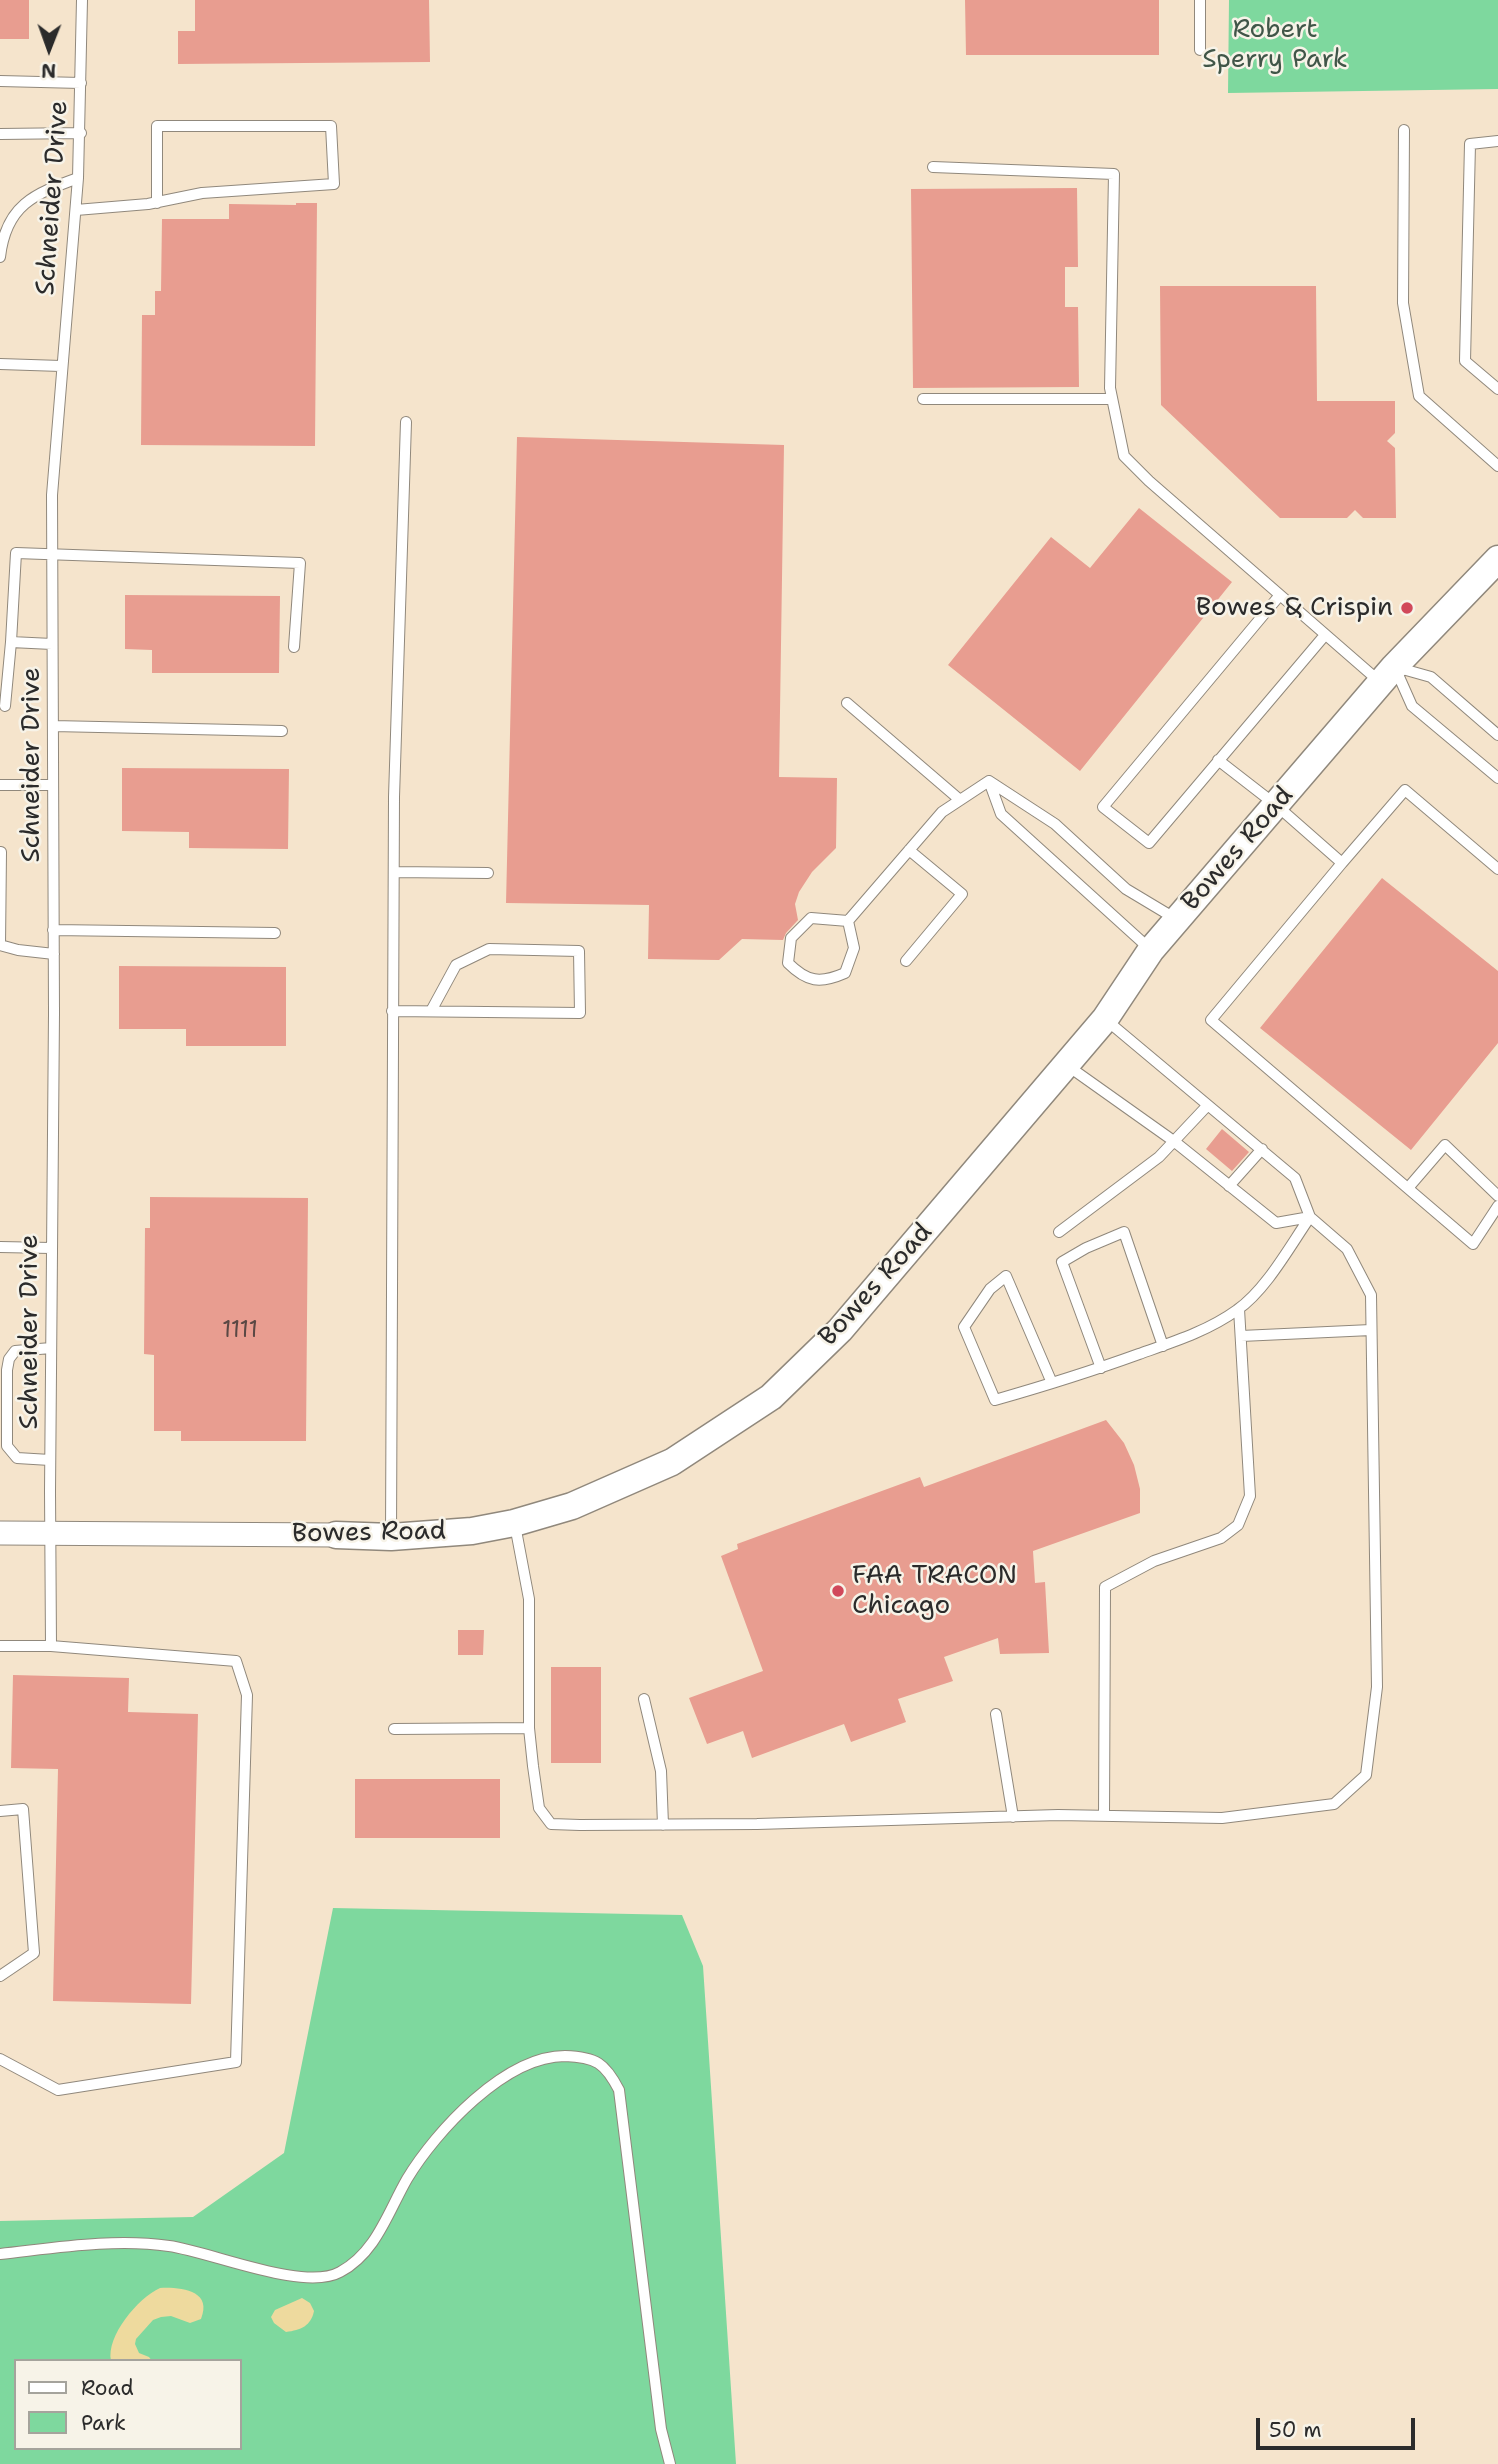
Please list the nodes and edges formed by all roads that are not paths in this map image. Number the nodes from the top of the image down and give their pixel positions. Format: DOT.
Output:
graph roads {
  1 [pos="82,0"];
  2 [pos="1200,0"];
  3 [pos="1200,50"];
  4 [pos="0,81"];
  5 [pos="81,83"];
  6 [pos="1404,130"];
  7 [pos="81,133"];
  8 [pos="0,134"];
  9 [pos="1498,141"];
  10 [pos="933,167"];
  11 [pos="78,178"];
  12 [pos="157,202"];
  13 [pos="76,210"];
  14 [pos="0,257"];
  15 [pos="0,364"];
  16 [pos="61,366"];
  17 [pos="1498,389"];
  18 [pos="923,399"];
  19 [pos="1112,399"];
  20 [pos="407,422"];
  21 [pos="1498,466"];
  22 [pos="52,556"];
  23 [pos="1498,559"];
  24 [pos="1280,595"];
  25 [pos="1325,635"];
  26 [pos="11,642"];
  27 [pos="52,644"];
  28 [pos="294,647"];
  29 [pos="1387,675"];
  30 [pos="847,703"];
  31 [pos="5,706"];
  32 [pos="53,726"];
  33 [pos="282,731"];
  34 [pos="1498,735"];
  35 [pos="1218,760"];
  36 [pos="1498,778"];
  37 [pos="989,781"];
  38 [pos="0,785"];
  39 [pos="53,785"];
  40 [pos="960,800"];
  41 [pos="1276,805"];
  42 [pos="909,850"];
  43 [pos="1,852"];
  44 [pos="1342,863"];
  45 [pos="1498,869"];
  46 [pos="394,872"];
  47 [pos="488,873"];
  48 [pos="1177,920"];
  49 [pos="848,921"];
  50 [pos="54,930"];
  51 [pos="275,933"];
  52 [pos="1151,950"];
  53 [pos="54,954"];
  54 [pos="906,961"];
  55 [pos="393,1011"];
  56 [pos="431,1011"];
  57 [pos="1105,1019"];
  58 [pos="1065,1063"];
  59 [pos="1207,1106"];
  60 [pos="1175,1142"];
  61 [pos="1262,1149"];
  62 [pos="1229,1186"];
  63 [pos="1408,1188"];
  64 [pos="1498,1196"];
  65 [pos="1498,1206"];
  66 [pos="1310,1217"];
  67 [pos="1059,1232"];
  68 [pos="0,1247"];
  69 [pos="51,1248"];
  70 [pos="1239,1309"];
  71 [pos="1371,1330"];
  72 [pos="1241,1336"];
  73 [pos="1163,1346"];
  74 [pos="51,1348"];
  75 [pos="1101,1367"];
  76 [pos="1052,1383"];
  77 [pos="50,1460"];
  78 [pos="514,1523"];
  79 [pos="50,1532"];
  80 [pos="0,1533"];
  81 [pos="336,1535"];
  82 [pos="391,1538"];
  83 [pos="0,1646"];
  84 [pos="51,1646"];
  85 [pos="644,1699"];
  86 [pos="996,1714"];
  87 [pos="529,1728"];
  88 [pos="394,1729"];
  89 [pos="0,1811"];
  90 [pos="1104,1816"];
  91 [pos="1013,1817"];
  92 [pos="663,1825"];
  93 [pos="0,1976"];
  94 [pos="0,2059"];
  95 [pos="1,2254"];
  96 [pos="670,2464"];
  1 -- 5 [label="lane, Schneider Drive"];
  2 -- 3 [label="lane"];
  4 -- 5 [label="lane"];
  5 -- 7 [label="lane, Schneider Drive"];
  6 -- 21 [label="lane"];
  7 -- 8 [label="lane"];
  7 -- 11 [label="lane, Schneider Drive"];
  9 -- 17 [label="lane"];
  10 -- 19 [label="lane"];
  11 -- 13 [label="lane, Schneider Drive"];
  11 -- 14 [label="lane"];
  12 -- 12 [label="lane"];
  12 -- 13 [label="lane"];
  13 -- 16 [label="lane, Schneider Drive"];
  15 -- 16 [label="lane"];
  16 -- 22 [label="lane, Schneider Drive"];
  18 -- 19 [label="lane"];
  19 -- 24 [label="lane"];
  20 -- 46 [label="lane"];
  22 -- 26 [label="lane"];
  22 -- 27 [label="lane, Schneider Drive"];
  22 -- 28 [label="lane"];
  23 -- 29 [label="main road, Bowes Road"];
  24 -- 25 [label="lane"];
  24 -- 35 [label="lane"];
  25 -- 29 [label="lane"];
  25 -- 35 [label="lane"];
  26 -- 27 [label="lane"];
  26 -- 31 [label="lane"];
  27 -- 32 [label="lane, Schneider Drive"];
  29 -- 34 [label="lane"];
  29 -- 36 [label="lane"];
  29 -- 41 [label="main road, Bowes Road"];
  30 -- 40 [label="lane"];
  32 -- 33 [label="lane"];
  32 -- 39 [label="lane, Schneider Drive"];
  35 -- 41 [label="lane"];
  37 -- 40 [label="lane"];
  37 -- 48 [label="lane"];
  37 -- 52 [label="lane"];
  38 -- 39 [label="lane"];
  39 -- 50 [label="lane, Schneider Drive"];
  40 -- 42 [label="lane"];
  41 -- 44 [label="lane"];
  41 -- 48 [label="main road, Bowes Road"];
  42 -- 49 [label="lane"];
  42 -- 54 [label="lane"];
  43 -- 53 [label="lane"];
  44 -- 45 [label="lane"];
  44 -- 63 [label="lane"];
  46 -- 47 [label="lane"];
  46 -- 55 [label="lane"];
  48 -- 52 [label="main road, Bowes Road"];
  49 -- 49 [label="lane"];
  50 -- 51 [label="lane"];
  50 -- 53 [label="lane, Schneider Drive"];
  52 -- 57 [label="main road, Bowes Road"];
  53 -- 69 [label="lane, Schneider Drive"];
  55 -- 56 [label="lane"];
  55 -- 82 [label="lane"];
  56 -- 56 [label="lane"];
  57 -- 58 [label="main road, Bowes Road"];
  57 -- 59 [label="lane"];
  58 -- 60 [label="lane"];
  58 -- 78 [label="main road, Bowes Road"];
  59 -- 60 [label="lane"];
  59 -- 61 [label="lane"];
  60 -- 62 [label="lane"];
  60 -- 67 [label="lane"];
  61 -- 62 [label="lane"];
  61 -- 66 [label="lane"];
  62 -- 66 [label="lane"];
  63 -- 64 [label="lane"];
  63 -- 65 [label="lane"];
  66 -- 70 [label="lane"];
  66 -- 71 [label="lane"];
  68 -- 69 [label="lane"];
  69 -- 74 [label="lane, Schneider Drive"];
  70 -- 72 [label="lane"];
  70 -- 73 [label="lane"];
  71 -- 72 [label="lane"];
  71 -- 90 [label="lane"];
  72 -- 90 [label="lane"];
  73 -- 75 [label="lane"];
  73 -- 75 [label="lane"];
  74 -- 77 [label="lane, Schneider Drive"];
  74 -- 77 [label="lane"];
  75 -- 76 [label="lane"];
  76 -- 76 [label="lane"];
  77 -- 79 [label="lane, Schneider Drive"];
  78 -- 82 [label="main road, Bowes Road"];
  78 -- 87 [label="lane"];
  79 -- 80 [label="street, Bowes Road"];
  79 -- 81 [label="street, Bowes Road"];
  79 -- 84 [label="lane, Schneider Drive"];
  81 -- 82 [label="main road, Bowes Road"];
  83 -- 84 [label="lane"];
  84 -- 94 [label="lane"];
  85 -- 92 [label="lane"];
  86 -- 91 [label="lane"];
  87 -- 88 [label="lane"];
  87 -- 92 [label="lane"];
  89 -- 93 [label="lane"];
  90 -- 91 [label="lane"];
  91 -- 92 [label="lane"];
  95 -- 96 [label="lane"];
}
